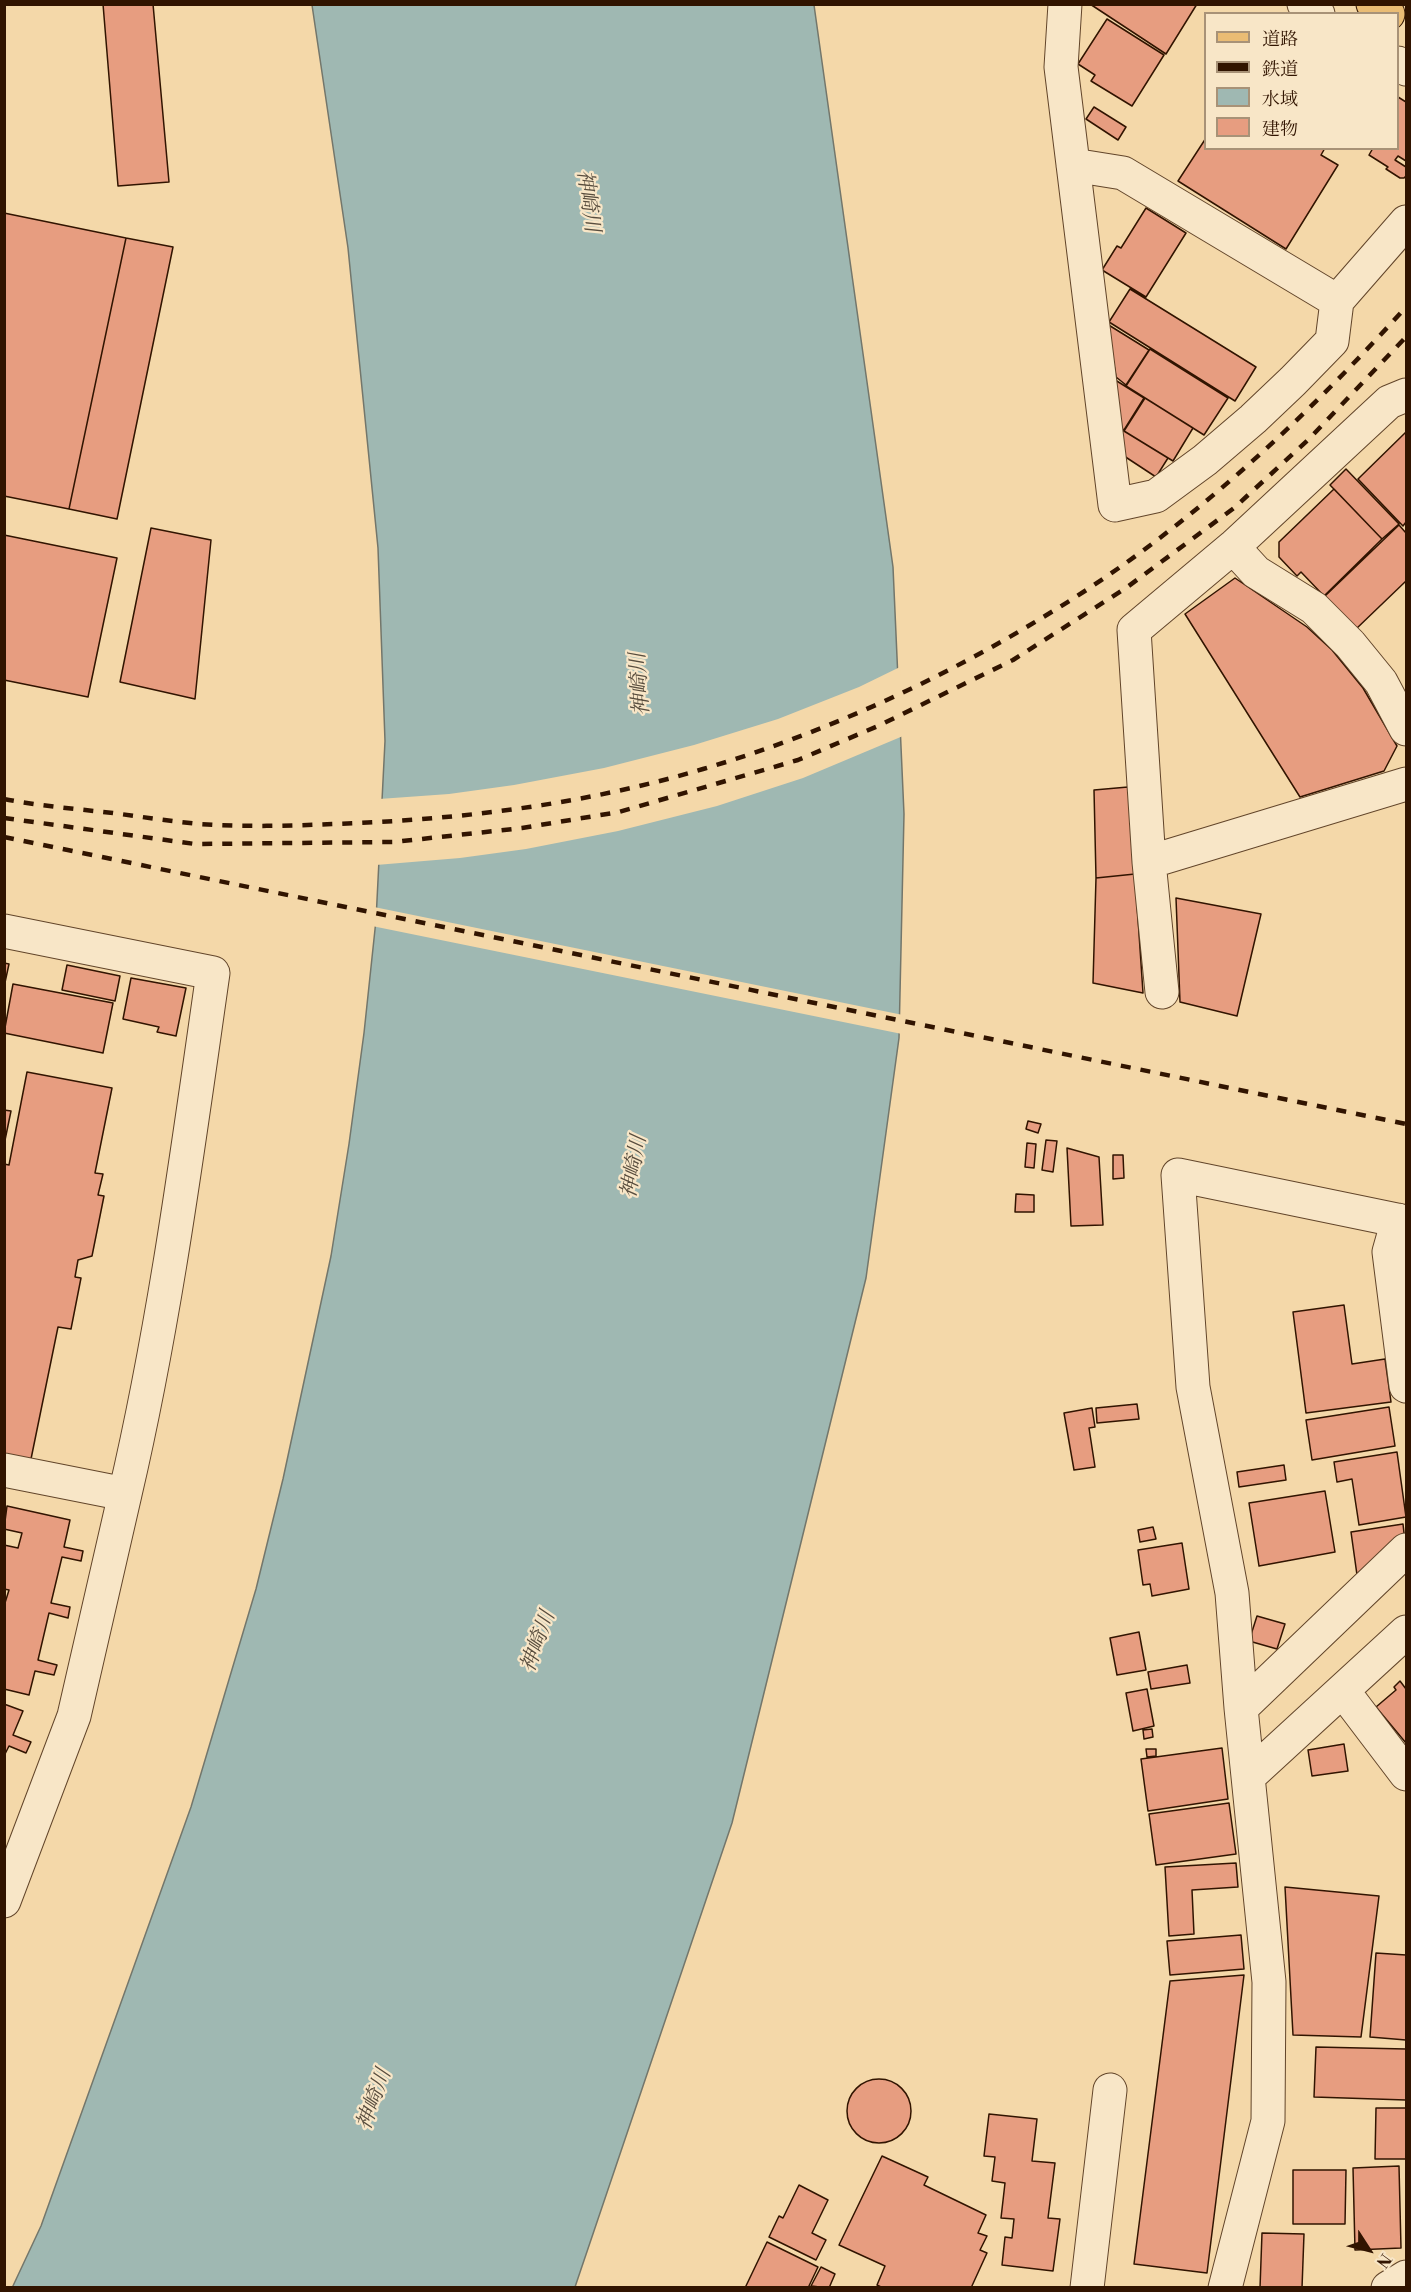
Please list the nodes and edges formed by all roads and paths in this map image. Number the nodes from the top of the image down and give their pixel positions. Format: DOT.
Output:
graph roads {
  1 [pos="1065,4"];
  2 [pos="1073,165"];
  3 [pos="1407,222"];
  4 [pos="1337,301"];
  5 [pos="1407,395"];
  6 [pos="1233,547"];
  7 [pos="1407,729"];
  8 [pos="1407,784"];
  9 [pos="1149,862"];
  10 [pos="4,931"];
  11 [pos="1162,992"];
  12 [pos="1402,1221"];
  13 [pos="1407,1386"];
  14 [pos="4,1470"];
  15 [pos="124,1494"];
  16 [pos="1407,1550"];
  17 [pos="1407,1632"];
  18 [pos="1343,1691"];
  19 [pos="1241,1708"];
  20 [pos="1407,1774"];
  21 [pos="1249,1776"];
  22 [pos="4,1901"];
  23 [pos="1110,2090"];
  24 [pos="1407,2277"];
  25 [pos="1087,2288"];
  26 [pos="1225,2288"];
  27 [pos="1388,2288"];
  1 -- 2 [label="street"];
  2 -- 4 [label="street"];
  2 -- 4 [label="street"];
  3 -- 4 [label="street"];
  5 -- 6 [label="street"];
  6 -- 7 [label="street"];
  6 -- 9 [label="street"];
  8 -- 9 [label="street"];
  9 -- 11 [label="street"];
  10 -- 15 [label="street"];
  12 -- 13 [label="street"];
  12 -- 19 [label="street"];
  14 -- 15 [label="street"];
  15 -- 22 [label="street"];
  16 -- 19 [label="street"];
  17 -- 18 [label="street"];
  18 -- 20 [label="street"];
  18 -- 21 [label="street"];
  19 -- 21 [label="street"];
  21 -- 26 [label="street"];
  23 -- 25 [label="street"];
  24 -- 27 [label="street"];
}
